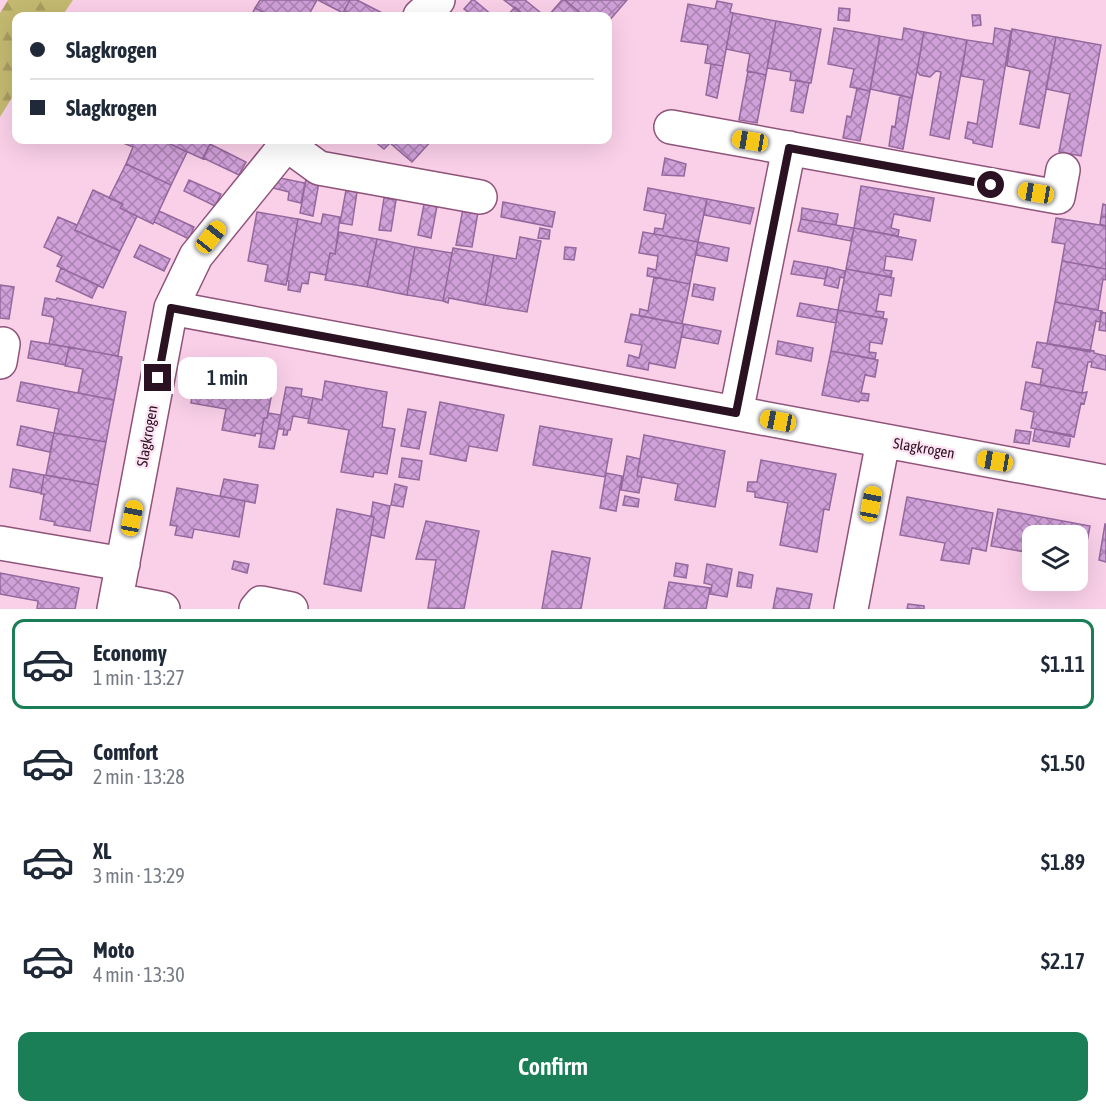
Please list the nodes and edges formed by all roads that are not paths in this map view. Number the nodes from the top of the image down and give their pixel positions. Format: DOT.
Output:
graph roads {
  1 [pos="438,0"];
  2 [pos="424,12"];
  3 [pos="671,127"];
  4 [pos="286,144"];
  5 [pos="290,144"];
  6 [pos="789,148"];
  7 [pos="1063,170"];
  8 [pos="480,197"];
  9 [pos="171,308"];
  10 [pos="736,413"];
  11 [pos="883,441"];
  12 [pos="1106,482"];
  13 [pos="0,543"];
  14 [pos="123,564"];
  15 [pos="115,605"];
  16 [pos="164,609"];
  17 [pos="256,609"];
  18 [pos="291,609"];
  19 [pos="851,609"];
  1 -- 2 [label="street"];
  3 -- 6 [label="street"];
  4 -- 9 [label="street, Slagkrogen"];
  5 -- 8 [label="street, Slagkrogen"];
  6 -- 7 [label="street"];
  6 -- 10 [label="street"];
  9 -- 10 [label="street, Slagkrogen"];
  9 -- 14 [label="street, Slagkrogen"];
  10 -- 11 [label="street, Slagkrogen"];
  11 -- 12 [label="street, Slagkrogen"];
  11 -- 19 [label="street, Slagkrogen"];
  13 -- 14 [label="street"];
  14 -- 15 [label="street, Slagkrogen"];
  15 -- 16 [label="street, Slagkrogen"];
  17 -- 18 [label="street"];
}
